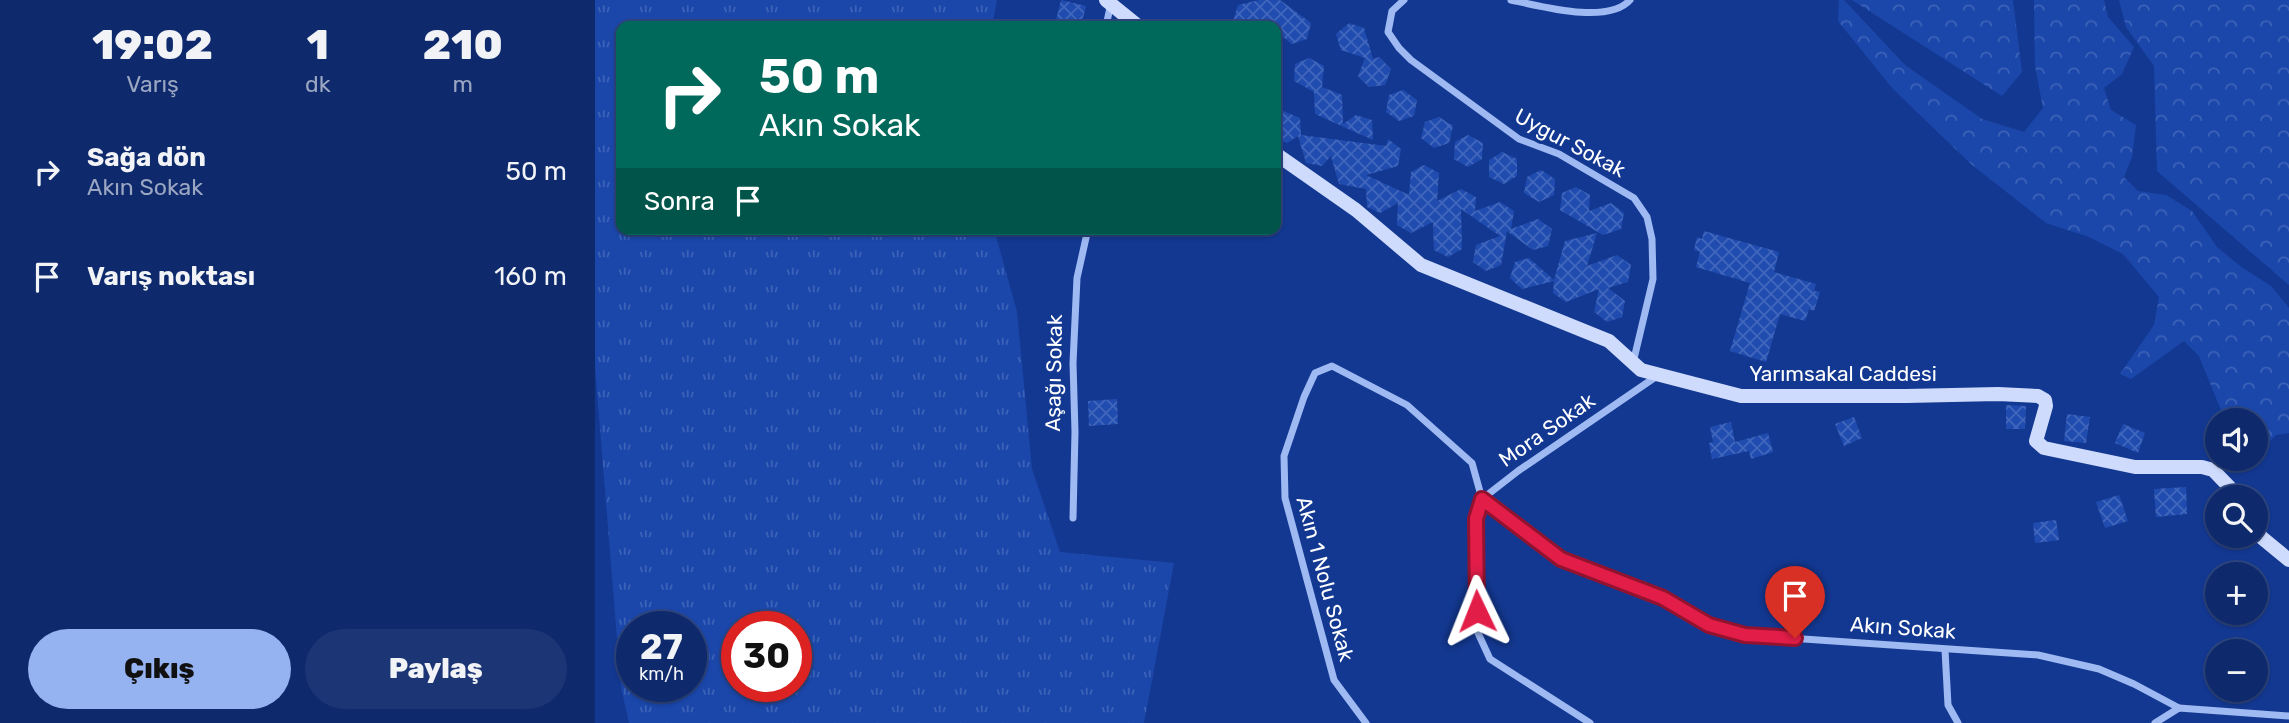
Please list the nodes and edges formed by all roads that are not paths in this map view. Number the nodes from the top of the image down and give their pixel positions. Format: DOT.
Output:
graph roads {
  1 [pos="1404,0"];
  2 [pos="1511,0"];
  3 [pos="1630,0"];
  4 [pos="1109,2"];
  5 [pos="1107,21"];
  6 [pos="1132,21"];
  7 [pos="1281,158"];
  8 [pos="1087,235"];
  9 [pos="1633,363"];
  10 [pos="1659,375"];
  11 [pos="2227,485"];
  12 [pos="1482,499"];
  13 [pos="1073,518"];
  14 [pos="2268,543"];
  15 [pos="2289,560"];
  16 [pos="1945,650"];
  17 [pos="2179,708"];
  18 [pos="2289,716"];
  19 [pos="1366,723"];
  20 [pos="1590,723"];
  21 [pos="1958,723"];
  22 [pos="2155,723"];
  1 -- 9 [label="street, Uygur Sokak"];
  2 -- 3 [label="street"];
  4 -- 5 [label="street"];
  4 -- 6 [label="street"];
  7 -- 9 [label="street, Yarımsakal Caddesi"];
  8 -- 13 [label="street, Aşağı Sokak"];
  9 -- 10 [label="street, Yarımsakal Caddesi"];
  10 -- 11 [label="street, Yarımsakal Caddesi"];
  10 -- 12 [label="street, Mora Sokak"];
  12 -- 16 [label="street, Akın Sokak"];
  12 -- 19 [label="street, Akın 1 Nolu Sokak"];
  12 -- 20 [label="street"];
  14 -- 15 [label="street"];
  16 -- 17 [label="street, Akın Sokak"];
  16 -- 21 [label="street"];
  17 -- 18 [label="street"];
  17 -- 22 [label="street"];
}
